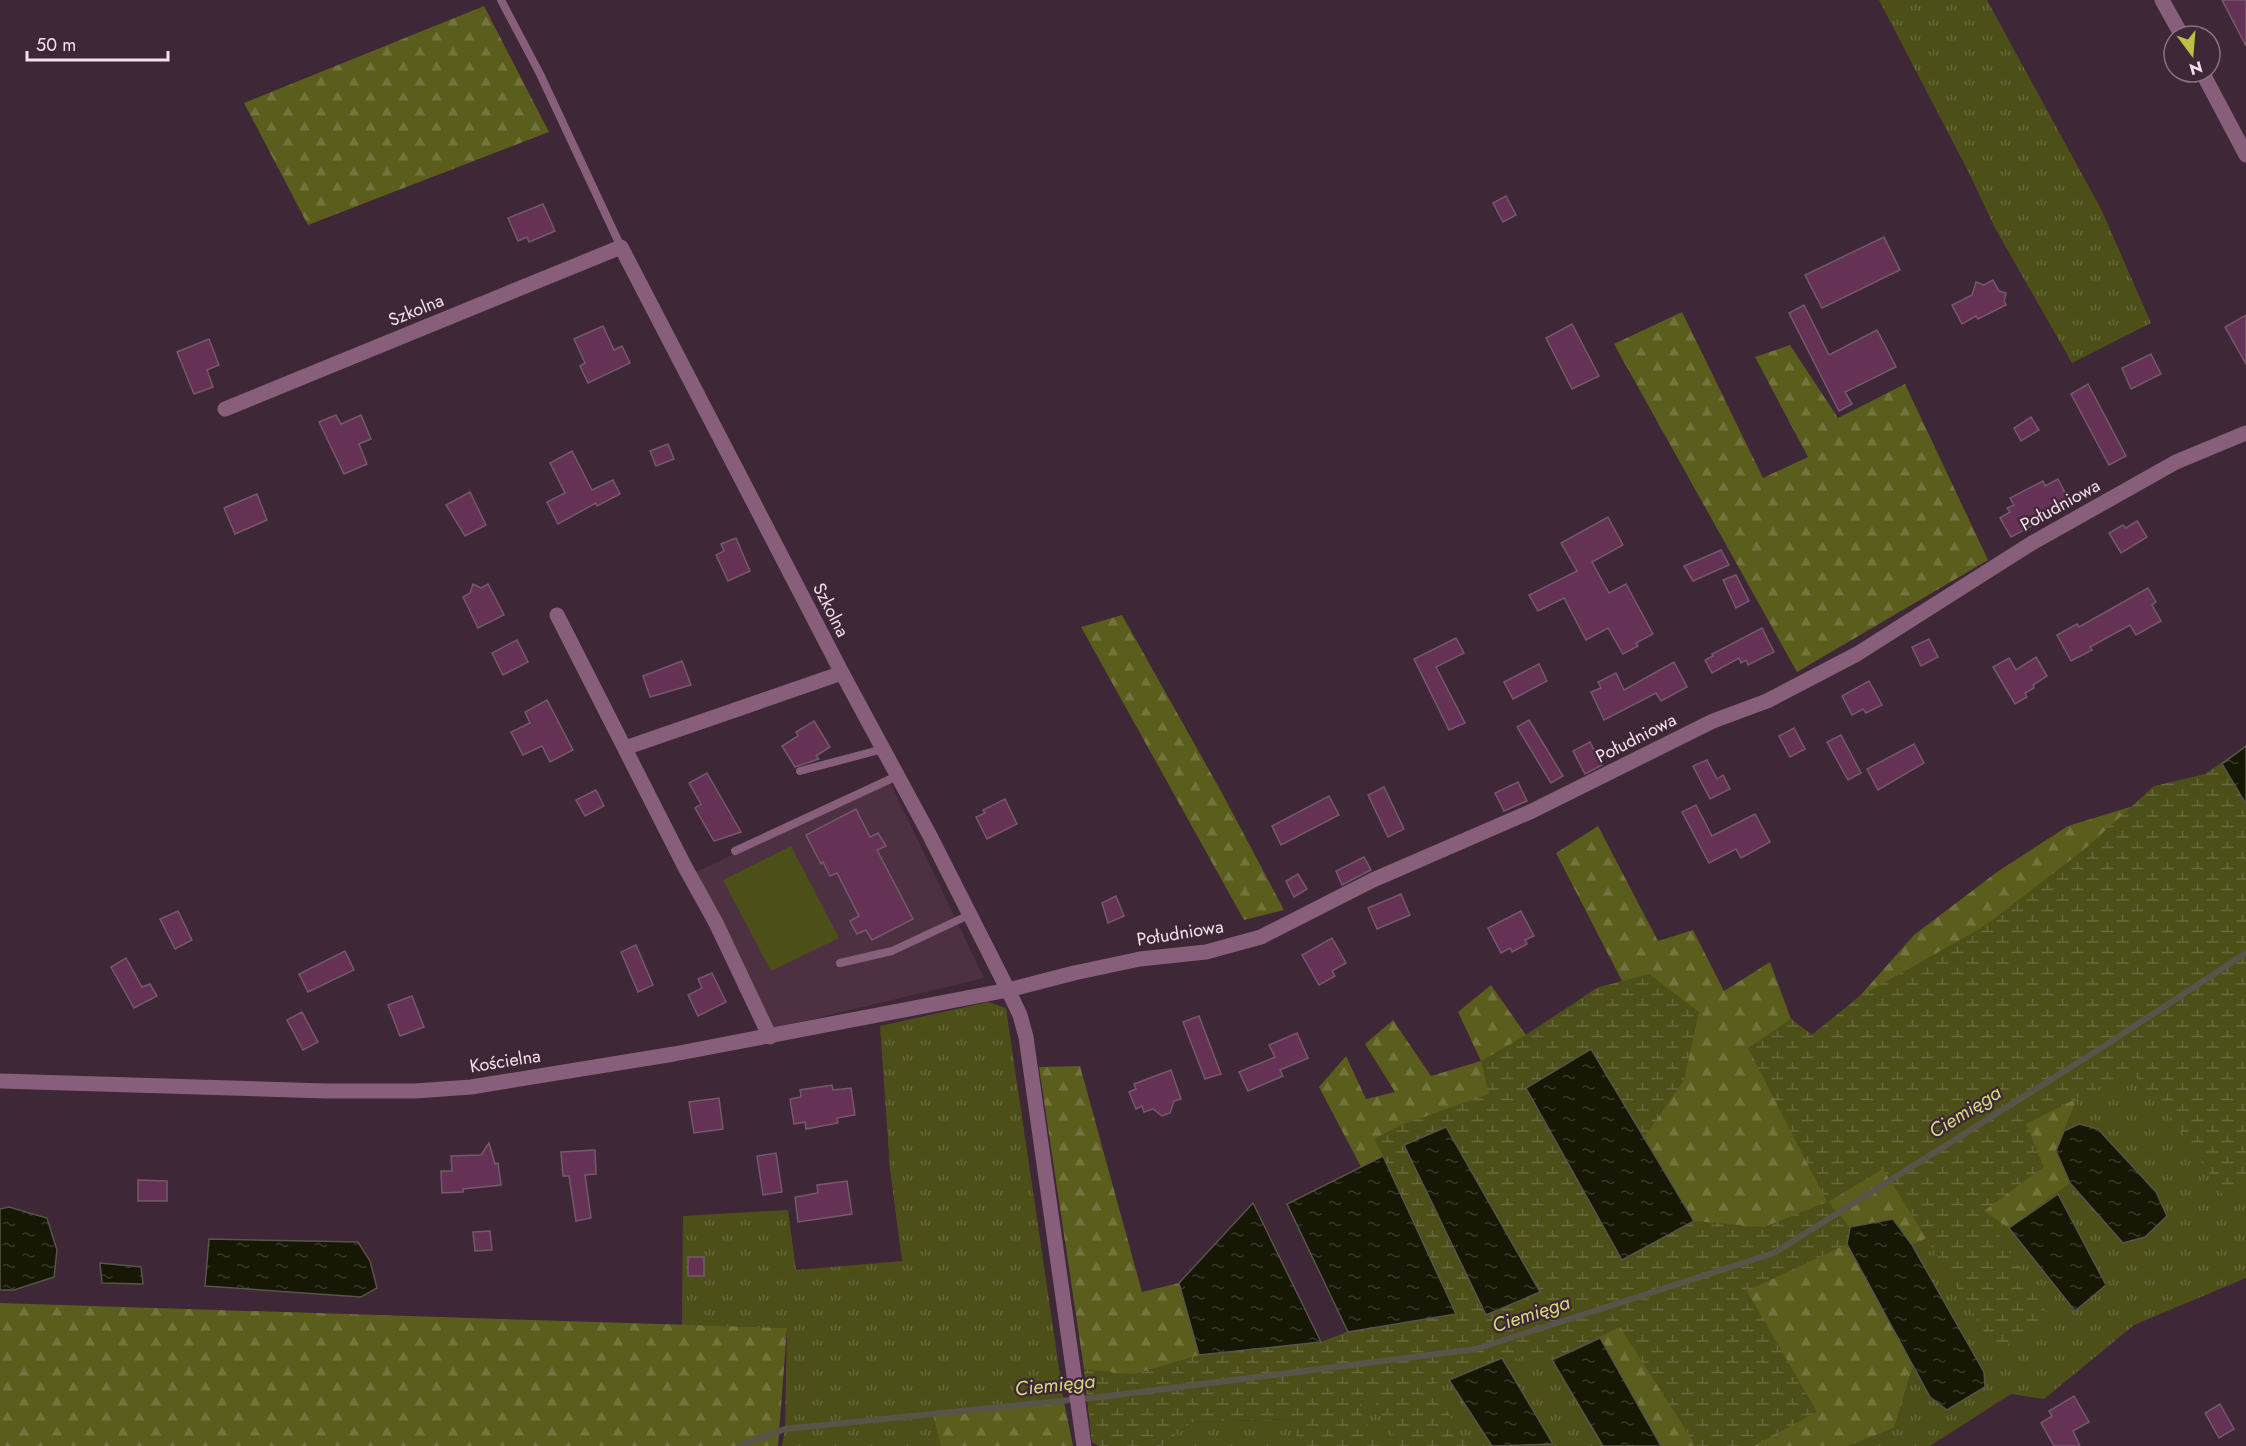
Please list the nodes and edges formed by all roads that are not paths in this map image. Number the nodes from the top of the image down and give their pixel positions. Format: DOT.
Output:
graph roads {
  1 [pos="501,0"];
  2 [pos="2162,0"];
  3 [pos="2175,24"];
  4 [pos="2208,84"];
  5 [pos="2246,155"];
  6 [pos="621,247"];
  7 [pos="225,409"];
  8 [pos="2246,433"];
  9 [pos="557,615"];
  10 [pos="842,674"];
  11 [pos="625,748"];
  12 [pos="883,749"];
  13 [pos="800,771"];
  14 [pos="897,776"];
  15 [pos="735,851"];
  16 [pos="969,915"];
  17 [pos="840,963"];
  18 [pos="1008,990"];
  19 [pos="770,1037"];
  20 [pos="0,1081"];
  21 [pos="1084,1446"];
  1 -- 6 [label="lane, Szkolna"];
  2 -- 3 [label="street"];
  4 -- 5 [label="street"];
  6 -- 7 [label="street, Szkolna"];
  6 -- 10 [label="street, Szkolna"];
  8 -- 18 [label="street, Południowa"];
  9 -- 11 [label="street"];
  10 -- 11 [label="street"];
  10 -- 12 [label="street, Szkolna"];
  11 -- 19 [label="street"];
  12 -- 13 [label="lane"];
  12 -- 14 [label="street, Szkolna"];
  14 -- 15 [label="lane"];
  14 -- 16 [label="street, Szkolna"];
  16 -- 17 [label="lane"];
  16 -- 18 [label="street, Szkolna"];
  18 -- 19 [label="street, Kościelna"];
  18 -- 21 [label="street, Szkolna"];
  19 -- 20 [label="street, Kościelna"];
}
